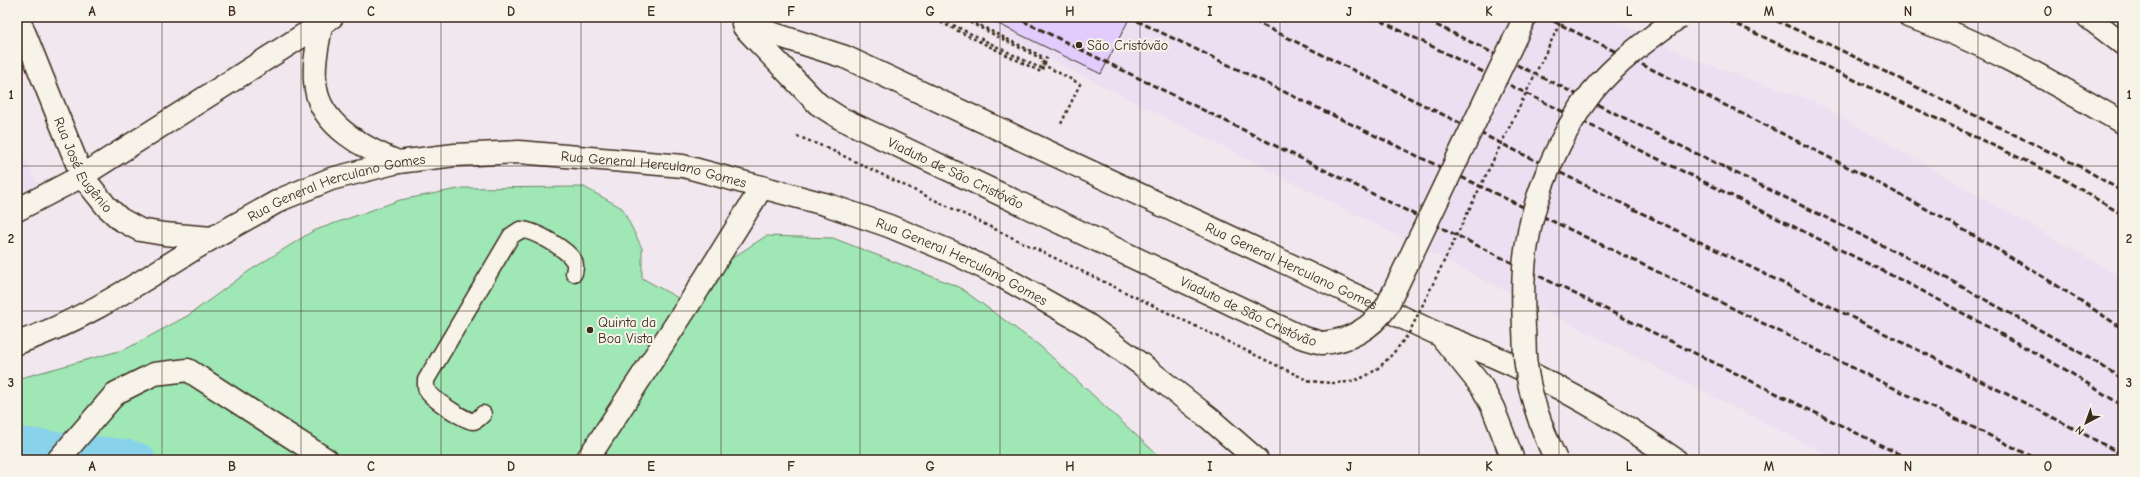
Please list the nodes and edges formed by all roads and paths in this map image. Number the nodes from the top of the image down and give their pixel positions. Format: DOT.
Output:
graph roads {
  1 [pos="18,17"];
  2 [pos="930,17"];
  3 [pos="937,17"];
  4 [pos="959,17"];
  5 [pos="963,17"];
  6 [pos="1524,17"];
  7 [pos="1563,17"];
  8 [pos="1679,17"];
  9 [pos="1910,17"];
  10 [pos="2088,17"];
  11 [pos="326,19"];
  12 [pos="737,21"];
  13 [pos="2123,44"];
  14 [pos="1042,64"];
  15 [pos="2123,123"];
  16 [pos="797,136"];
  17 [pos="1048,152"];
  18 [pos="398,162"];
  19 [pos="82,176"];
  20 [pos="762,187"];
  21 [pos="17,210"];
  22 [pos="212,238"];
  23 [pos="574,273"];
  24 [pos="1440,335"];
  25 [pos="17,343"];
  26 [pos="483,414"];
  27 [pos="58,460"];
  28 [pos="327,460"];
  29 [pos="586,460"];
  30 [pos="1257,460"];
  31 [pos="1512,460"];
  32 [pos="1556,460"];
  33 [pos="1676,460"];
  1 -- 19 [label="main road, Rua José Eugênio"];
  2 -- 5 [label="path, bridge"];
  3 -- 14 [label="path"];
  4 -- 14 [label="path"];
  6 -- 12 [label="main road, Viaduto de São Cristóvão, bridge"];
  7 -- 16 [label="path, bridge"];
  8 -- 32 [label="main road, bridge"];
  9 -- 15 [label="main road"];
  10 -- 13 [label="main road"];
  11 -- 18 [label="main road"];
  11 -- 19 [label="main road"];
  12 -- 17 [label="main road, Rua General Herculano Gomes"];
  14 -- 17 [label="path"];
  17 -- 24 [label="main road, Rua General Herculano Gomes"];
  18 -- 20 [label="main road, Rua General Herculano Gomes"];
  18 -- 22 [label="main road, Rua General Herculano Gomes"];
  19 -- 21 [label="main road"];
  19 -- 22 [label="main road, Rua José Eugênio"];
  20 -- 29 [label="main road"];
  20 -- 30 [label="main road, Rua General Herculano Gomes"];
  22 -- 25 [label="main road, Rua General Herculano Gomes"];
  23 -- 26 [label="lane"];
  24 -- 31 [label="main road"];
  24 -- 33 [label="main road, Rua General Herculano Gomes"];
  27 -- 28 [label="main road"];
}
